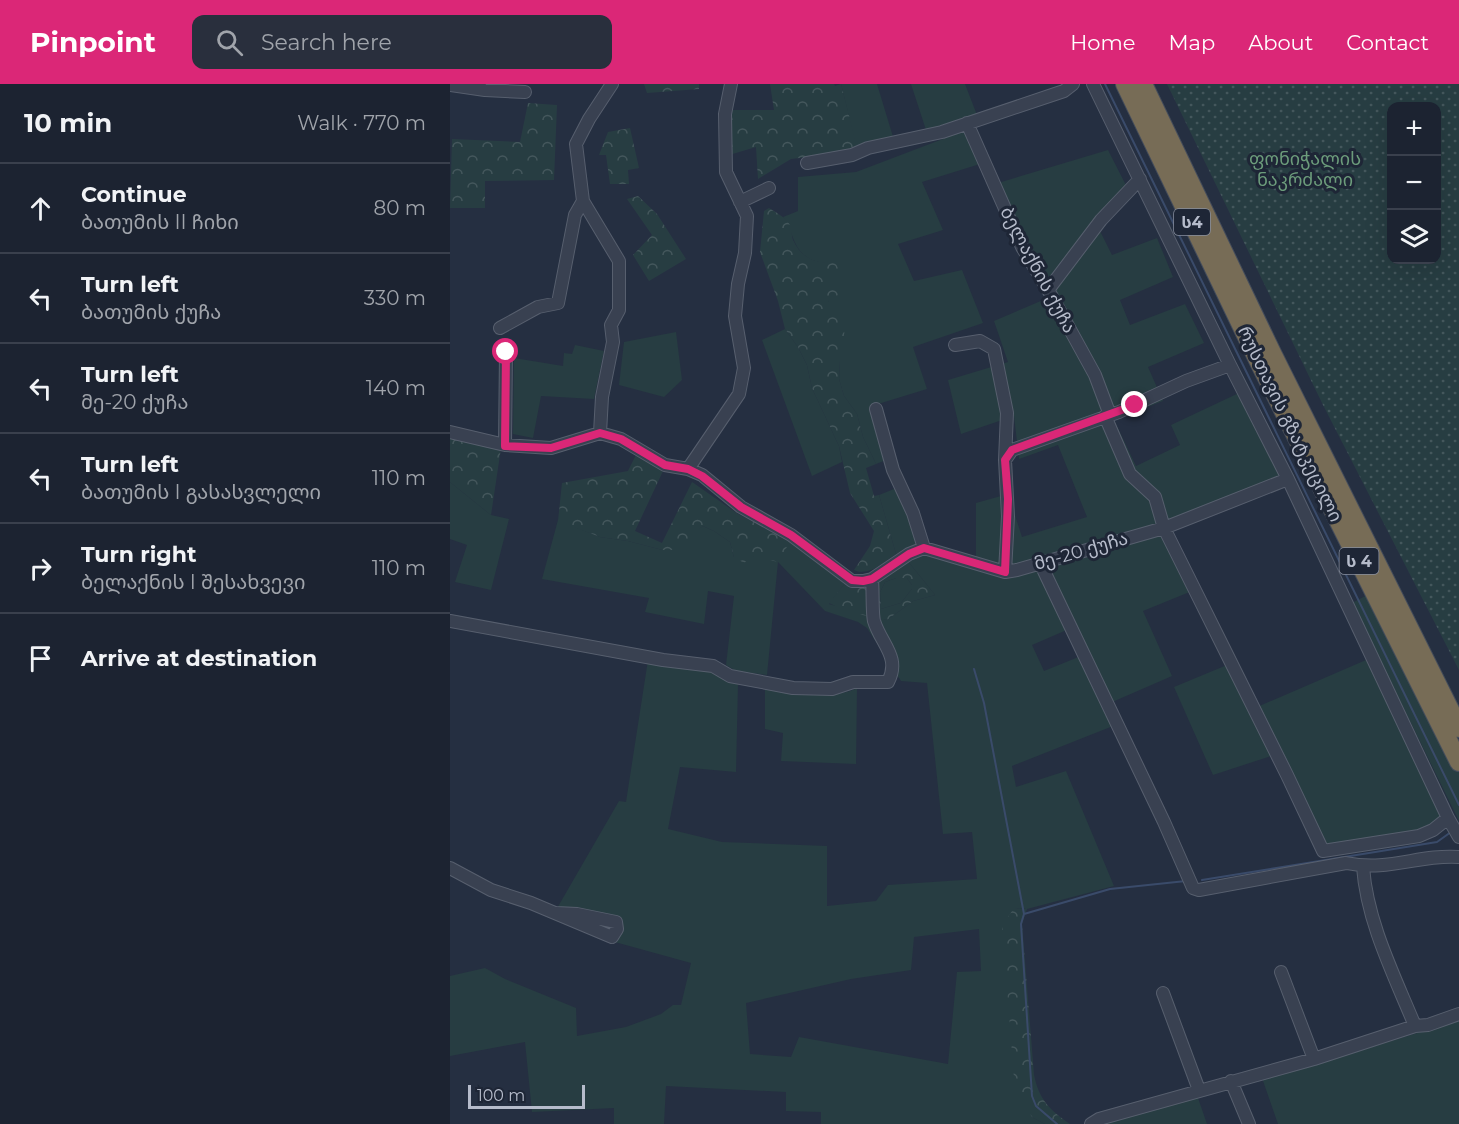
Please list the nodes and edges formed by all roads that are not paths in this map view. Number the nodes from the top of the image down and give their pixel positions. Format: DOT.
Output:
graph roads {
  1 [pos="612,84"];
  2 [pos="731,84"];
  3 [pos="1072,84"];
  4 [pos="1094,84"];
  5 [pos="1125,84"];
  6 [pos="1143,84"];
  7 [pos="450,86"];
  8 [pos="525,92"];
  9 [pos="967,123"];
  10 [pos="807,163"];
  11 [pos="1140,179"];
  12 [pos="769,188"];
  13 [pos="583,201"];
  14 [pos="740,202"];
  15 [pos="1048,290"];
  16 [pos="500,328"];
  17 [pos="955,345"];
  18 [pos="506,352"];
  19 [pos="1265,357"];
  20 [pos="1230,365"];
  21 [pos="876,409"];
  22 [pos="1108,416"];
  23 [pos="450,432"];
  24 [pos="600,433"];
  25 [pos="505,446"];
  26 [pos="1005,460"];
  27 [pos="688,469"];
  28 [pos="1288,479"];
  29 [pos="1164,528"];
  30 [pos="924,548"];
  31 [pos="1036,564"];
  32 [pos="1005,572"];
  33 [pos="872,579"];
  34 [pos="450,621"];
  35 [pos="1459,728"];
  36 [pos="1459,762"];
  37 [pos="1450,821"];
  38 [pos="1459,837"];
  39 [pos="1459,857"];
  40 [pos="1363,867"];
  41 [pos="450,868"];
  42 [pos="556,913"];
  43 [pos="1281,972"];
  44 [pos="1163,993"];
  45 [pos="1459,1014"];
  46 [pos="1415,1026"];
  47 [pos="1314,1059"];
  48 [pos="1231,1081"];
  49 [pos="1199,1090"];
  50 [pos="1091,1124"];
  51 [pos="1249,1124"];
  1 -- 13 [label="street"];
  2 -- 14 [label="street"];
  3 -- 9 [label="street"];
  4 -- 11 [label="street"];
  5 -- 19 [label="highway, რუსთავის გზატკეცილი / ს4"];
  6 -- 19 [label="highway, რუსთავის გზატკეცილი / ს4"];
  7 -- 8 [label="street"];
  9 -- 10 [label="street"];
  9 -- 15 [label="street, ბელაქნის ქუჩა"];
  11 -- 15 [label="street"];
  11 -- 20 [label="street"];
  12 -- 14 [label="street"];
  13 -- 16 [label="street"];
  13 -- 24 [label="street"];
  14 -- 27 [label="street"];
  15 -- 22 [label="street, ბელაქნის ქუჩა"];
  17 -- 26 [label="street"];
  18 -- 25 [label="street"];
  19 -- 35 [label="highway, რუსთავის გზატკეცილი / ს 4"];
  19 -- 36 [label="highway, რუსთავის გზატკეცილი / ს 4"];
  20 -- 22 [label="street"];
  20 -- 28 [label="street"];
  21 -- 30 [label="street"];
  22 -- 26 [label="street"];
  22 -- 29 [label="street, ბელაქნის ქუჩა"];
  23 -- 25 [label="street"];
  24 -- 25 [label="street"];
  24 -- 27 [label="street"];
  26 -- 32 [label="street"];
  27 -- 33 [label="street"];
  28 -- 29 [label="street, მე-20 ქუჩა"];
  28 -- 37 [label="street"];
  29 -- 31 [label="street, მე-20 ქუჩა"];
  29 -- 37 [label="street, ბელაქნის ქუჩა"];
  30 -- 32 [label="street"];
  30 -- 33 [label="street"];
  31 -- 32 [label="street, მე-20 ქუჩა"];
  31 -- 40 [label="street"];
  33 -- 34 [label="street"];
  37 -- 38 [label="street"];
  39 -- 40 [label="street"];
  40 -- 46 [label="street"];
  41 -- 42 [label="street"];
  42 -- 42 [label="street"];
  43 -- 47 [label="street"];
  44 -- 49 [label="street"];
  45 -- 46 [label="street"];
  46 -- 47 [label="street"];
  47 -- 48 [label="street"];
  48 -- 49 [label="street"];
  48 -- 51 [label="street"];
  49 -- 50 [label="street"];
}
